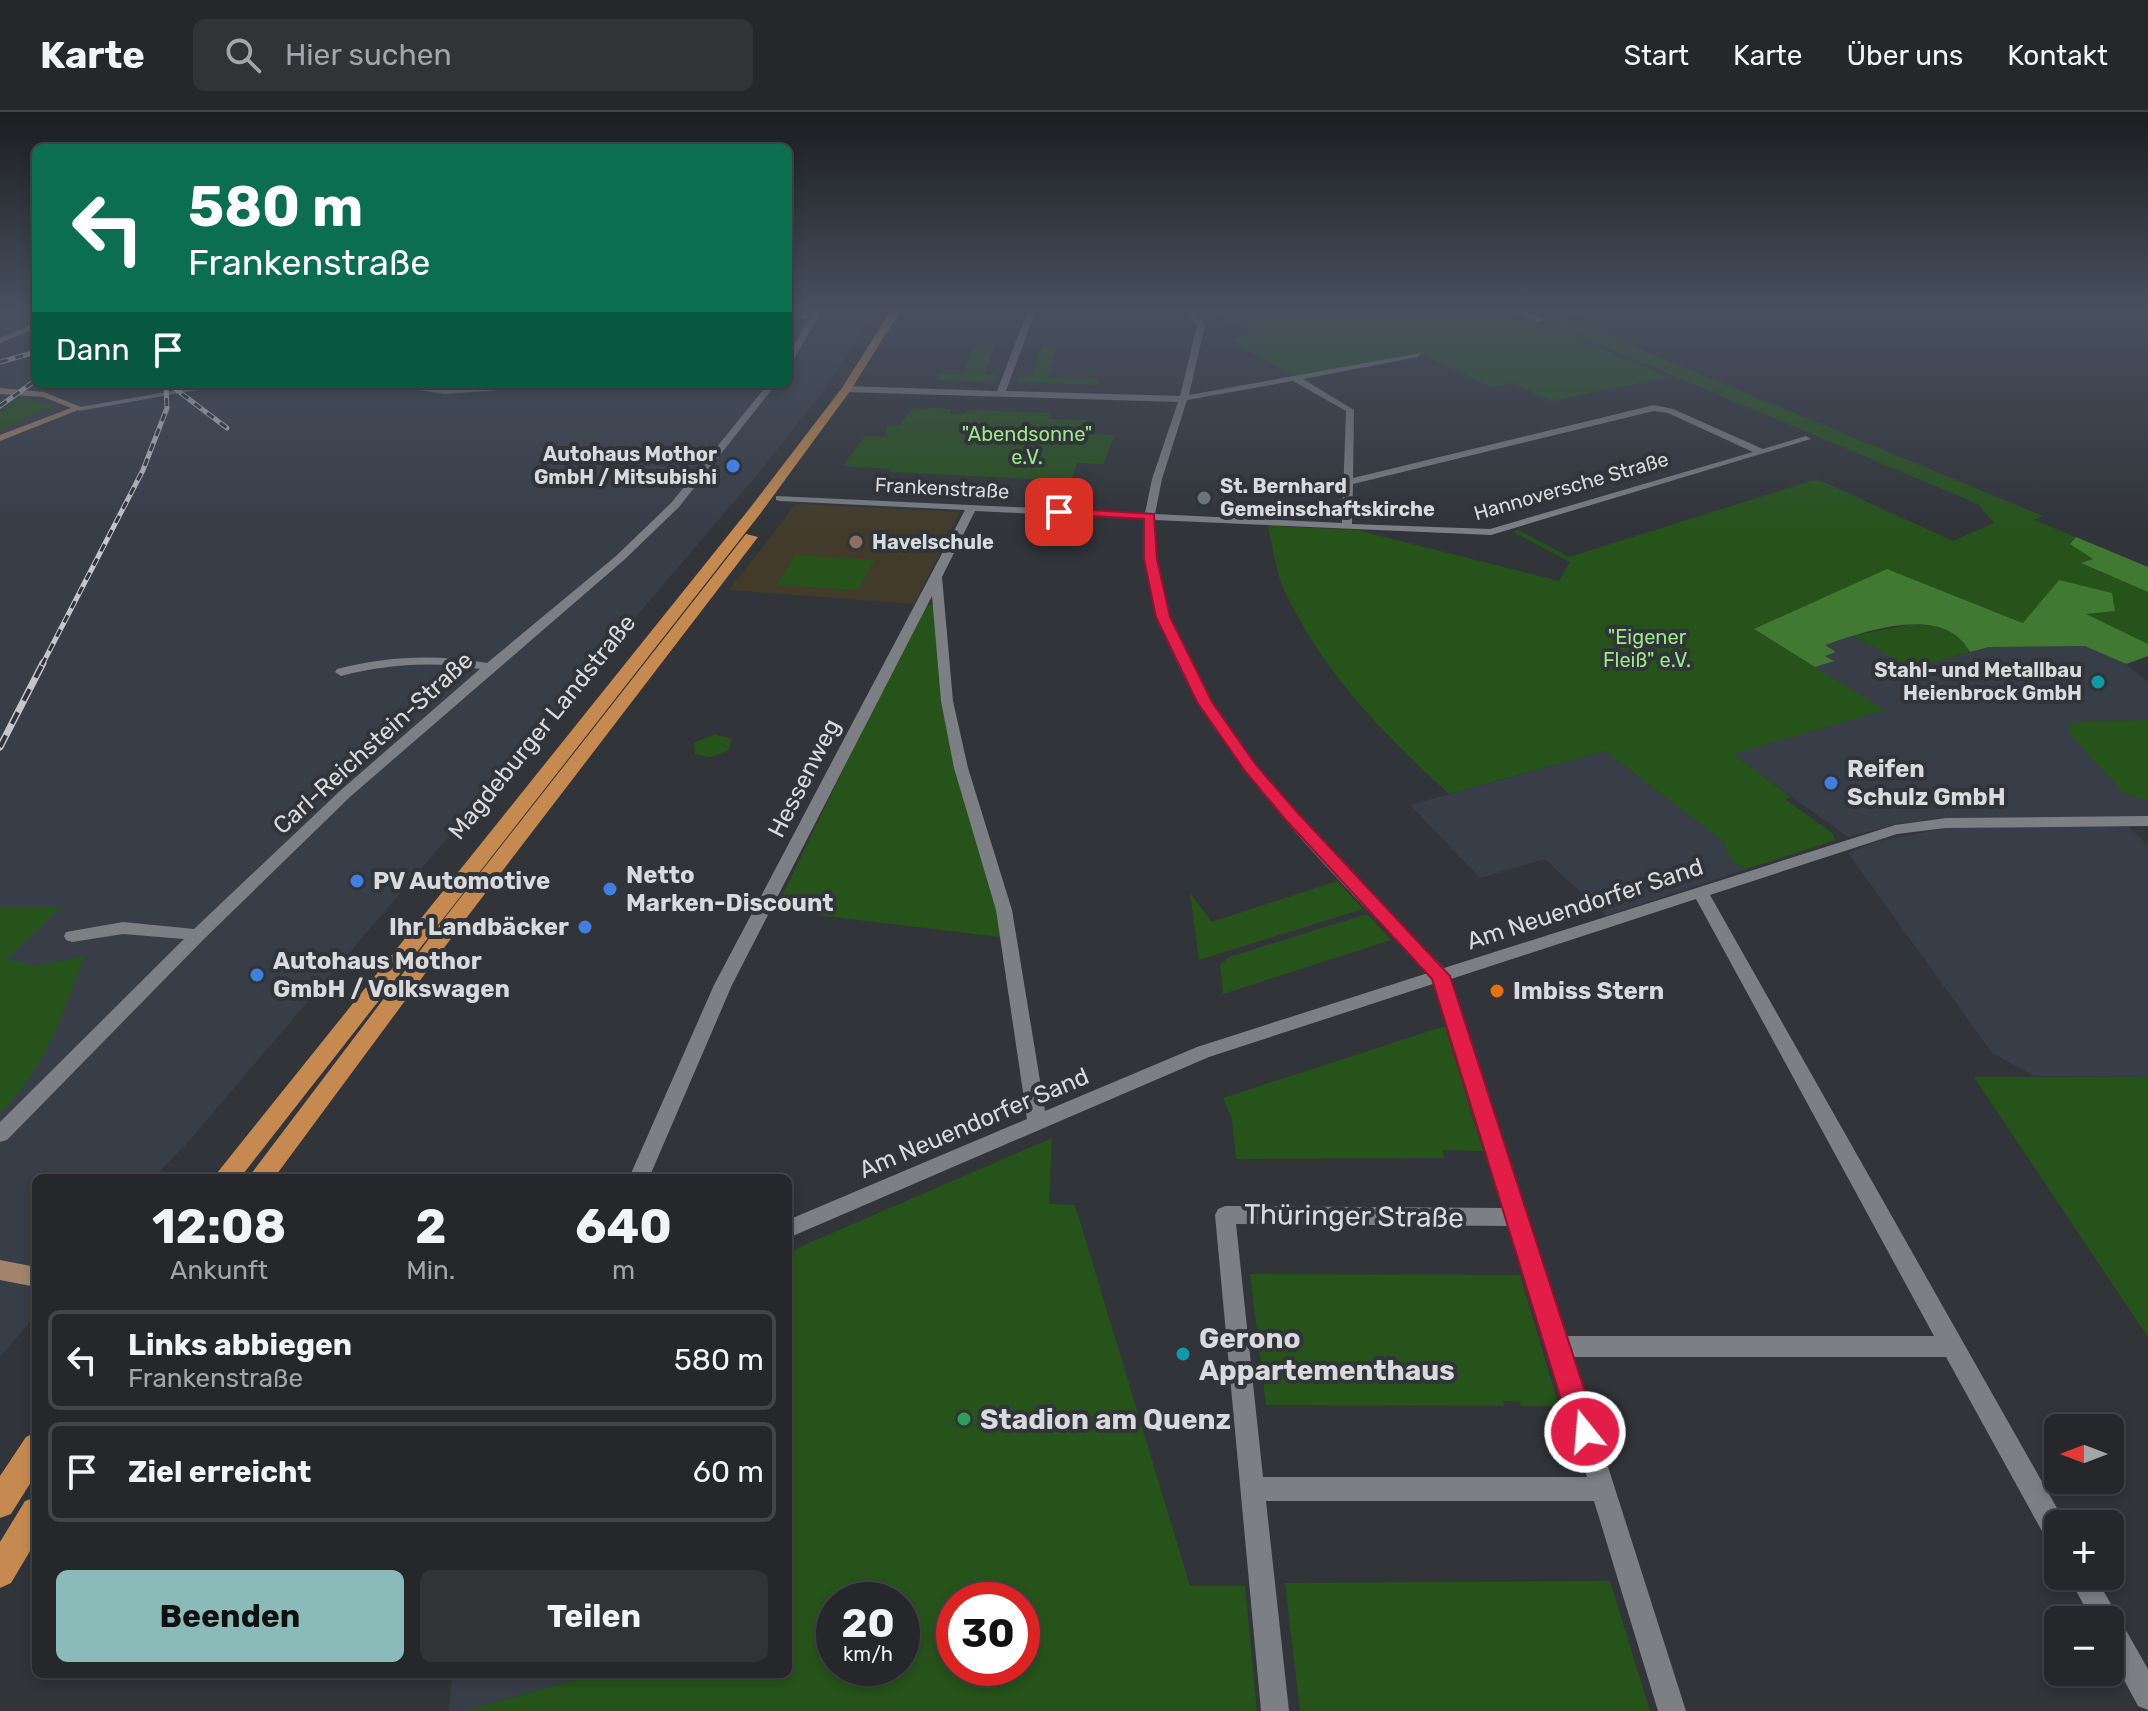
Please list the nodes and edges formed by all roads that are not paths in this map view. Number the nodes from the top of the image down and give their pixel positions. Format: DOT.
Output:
graph roads {
  1 [pos="856,382"];
  2 [pos="857,382"];
  3 [pos="1005,382"];
  4 [pos="1187,382"];
  5 [pos="1275,382"];
  6 [pos="1302,382"];
  7 [pos="202,388"];
  8 [pos="419,388"];
  9 [pos="449,388"];
  10 [pos="487,388"];
  11 [pos="769,388"];
  12 [pos="852,389"];
  13 [pos="0,391"];
  14 [pos="445,391"];
  15 [pos="1000,395"];
  16 [pos="1183,398"];
  17 [pos="79,408"];
  18 [pos="0,438"];
  19 [pos="1806,439"];
  20 [pos="1760,451"];
  21 [pos="1350,482"];
  22 [pos="780,498"];
  23 [pos="972,507"];
  24 [pos="1150,516"];
  25 [pos="1347,527"];
  26 [pos="936,577"];
  27 [pos="490,667"];
  28 [pos="341,672"];
  29 [pos="2147,822"];
  30 [pos="1700,892"];
  31 [pos="198,935"];
  32 [pos="72,936"];
  33 [pos="1441,976"];
  34 [pos="1037,1122"];
  35 [pos="0,1134"];
  36 [pos="228,1174"];
  37 [pos="263,1174"];
  38 [pos="641,1174"];
  39 [pos="1518,1217"];
  40 [pos="792,1227"];
  41 [pos="0,1270"];
  42 [pos="32,1276"];
  43 [pos="1952,1346"];
  44 [pos="1558,1347"];
  45 [pos="32,1453"];
  46 [pos="1253,1489"];
  47 [pos="1602,1489"];
  48 [pos="0,1503"];
  49 [pos="2044,1510"];
  50 [pos="32,1519"];
  51 [pos="0,1572"];
  52 [pos="2124,1653"];
  53 [pos="2148,1696"];
  54 [pos="1275,1711"];
  55 [pos="1672,1711"];
  1 -- 12 [label="main road, Magdeburger Landstraße"];
  2 -- 12 [label="main road, Magdeburger Landstraße"];
  3 -- 15 [label="street"];
  4 -- 16 [label="street"];
  5 -- 16 [label="street"];
  6 -- 21 [label="street"];
  7 -- 17 [label="street"];
  8 -- 14 [label="street"];
  9 -- 14 [label="street"];
  10 -- 14 [label="street"];
  11 -- 27 [label="street, Carl-Reichstein-Straße"];
  12 -- 15 [label="street"];
  12 -- 22 [label="main road, Magdeburger Landstraße"];
  12 -- 36 [label="main road, Magdeburger Landstraße"];
  13 -- 17 [label="street"];
  15 -- 16 [label="street"];
  16 -- 24 [label="street"];
  17 -- 18 [label="street"];
  19 -- 20 [label="street, Hannoversche Straße"];
  20 -- 21 [label="street"];
  20 -- 25 [label="street, Hannoversche Straße"];
  21 -- 25 [label="street"];
  22 -- 23 [label="street, Frankenstraße"];
  22 -- 37 [label="main road, Magdeburger Landstraße"];
  23 -- 24 [label="street, Frankenstraße"];
  23 -- 26 [label="street, Hessenweg"];
  24 -- 25 [label="street, Hannoversche Straße"];
  24 -- 33 [label="street"];
  26 -- 34 [label="street"];
  26 -- 38 [label="street, Hessenweg"];
  27 -- 28 [label="street"];
  27 -- 31 [label="street, Carl-Reichstein-Straße"];
  29 -- 30 [label="street, Am Neuendorfer Sand"];
  30 -- 33 [label="street, Am Neuendorfer Sand"];
  30 -- 43 [label="street"];
  31 -- 32 [label="street"];
  31 -- 35 [label="street, Carl-Reichstein-Straße"];
  33 -- 34 [label="street, Am Neuendorfer Sand"];
  33 -- 39 [label="street"];
  34 -- 40 [label="street, Am Neuendorfer Sand"];
  39 -- 44 [label="street"];
  39 -- 46 [label="street, Thüringer Straße"];
  41 -- 42 [label="street"];
  43 -- 44 [label="street"];
  43 -- 49 [label="street"];
  44 -- 47 [label="street"];
  45 -- 48 [label="main road"];
  46 -- 47 [label="street"];
  46 -- 54 [label="street, Thüringer Straße"];
  47 -- 55 [label="street"];
  50 -- 51 [label="main road"];
  52 -- 53 [label="street"];
}
